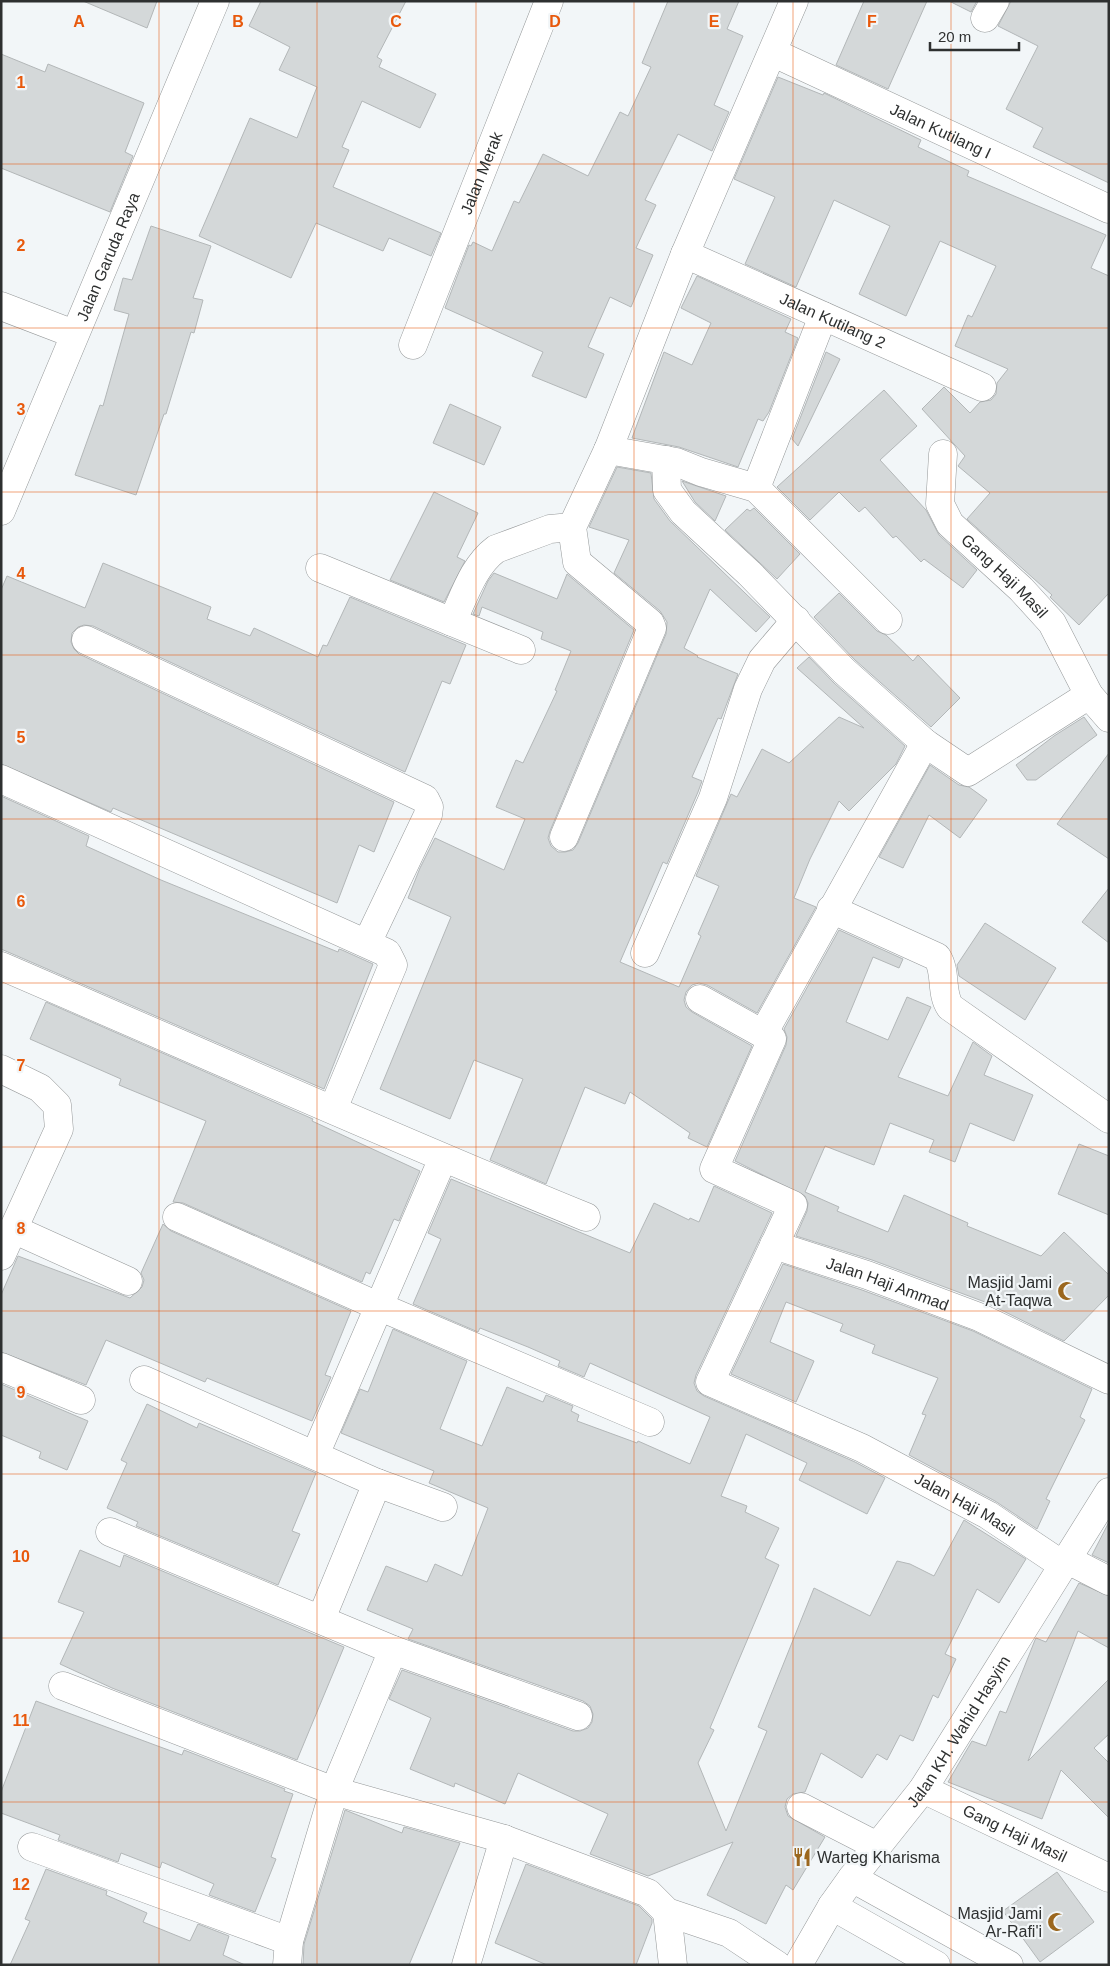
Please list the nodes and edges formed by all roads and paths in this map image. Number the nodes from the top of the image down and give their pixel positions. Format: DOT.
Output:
graph roads {
  1 [pos="216,1"];
  2 [pos="549,1"];
  3 [pos="794,1"];
  4 [pos="774,53"];
  5 [pos="1109,208"];
  6 [pos="686,254"];
  7 [pos="1,306"];
  8 [pos="823,316"];
  9 [pos="74,334"];
  10 [pos="413,345"];
  11 [pos="982,387"];
  12 [pos="608,450"];
  13 [pos="944,454"];
  14 [pos="666,460"];
  15 [pos="756,488"];
  16 [pos="1,511"];
  17 [pos="572,527"];
  18 [pos="320,568"];
  19 [pos="796,620"];
  20 [pos="888,620"];
  21 [pos="452,622"];
  22 [pos="86,640"];
  23 [pos="521,650"];
  24 [pos="1089,694"];
  25 [pos="1109,718"];
  26 [pos="925,743"];
  27 [pos="1,779"];
  28 [pos="564,837"];
  29 [pos="832,909"];
  30 [pos="367,943"];
  31 [pos="646,953"];
  32 [pos="1,966"];
  33 [pos="700,999"];
  34 [pos="762,1034"];
  35 [pos="1,1069"];
  36 [pos="333,1109"];
  37 [pos="1109,1119"];
  38 [pos="443,1158"];
  39 [pos="177,1217"];
  40 [pos="586,1217"];
  41 [pos="13,1229"];
  42 [pos="774,1245"];
  43 [pos="1,1256"];
  44 [pos="128,1281"];
  45 [pos="378,1306"];
  46 [pos="1,1367"];
  47 [pos="144,1380"];
  48 [pos="1109,1380"];
  49 [pos="81,1400"];
  50 [pos="650,1422"];
  51 [pos="315,1455"];
  52 [pos="377,1483"];
  53 [pos="1109,1492"];
  54 [pos="443,1507"];
  55 [pos="110,1532"];
  56 [pos="1066,1563"];
  57 [pos="1109,1581"];
  58 [pos="321,1619"];
  59 [pos="393,1650"];
  60 [pos="63,1686"];
  61 [pos="578,1716"];
  62 [pos="923,1789"];
  63 [pos="334,1791"];
  64 [pos="801,1807"];
  65 [pos="504,1839"];
  66 [pos="877,1846"];
  67 [pos="32,1847"];
  68 [pos="852,1878"];
  69 [pos="1109,1878"];
  70 [pos="832,1906"];
  71 [pos="667,1912"];
  72 [pos="288,1953"];
  73 [pos="466,1965"];
  74 [pos="673,1965"];
  75 [pos="777,1965"];
  76 [pos="798,1965"];
  77 [pos="936,1965"];
  78 [pos="1009,1965"];
  1 -- 9 [label="street, Jalan Garuda Raya"];
  2 -- 10 [label="street, Jalan Merak"];
  3 -- 4 [label="street"];
  4 -- 5 [label="street, Jalan Kutilang I"];
  4 -- 6 [label="street"];
  6 -- 8 [label="street, Jalan Kutilang 2"];
  6 -- 12 [label="street"];
  7 -- 9 [label="street"];
  8 -- 11 [label="street, Jalan Kutilang 2"];
  8 -- 15 [label="street"];
  9 -- 16 [label="street, Jalan Garuda Raya"];
  12 -- 14 [label="street"];
  12 -- 17 [label="street"];
  13 -- 24 [label="street, Gang Haji Masil"];
  14 -- 15 [label="street"];
  14 -- 19 [label="street"];
  15 -- 20 [label="street"];
  17 -- 21 [label="street"];
  17 -- 28 [label="street"];
  18 -- 21 [label="street"];
  19 -- 26 [label="street"];
  19 -- 31 [label="street"];
  21 -- 23 [label="street"];
  22 -- 30 [label="street"];
  24 -- 25 [label="street, Gang Haji Masil"];
  24 -- 26 [label="street"];
  26 -- 29 [label="street"];
  27 -- 30 [label="street"];
  29 -- 34 [label="street"];
  29 -- 37 [label="street"];
  30 -- 36 [label="street"];
  32 -- 36 [label="street"];
  33 -- 34 [label="street"];
  34 -- 42 [label="street"];
  35 -- 41 [label="street"];
  36 -- 38 [label="street"];
  38 -- 40 [label="street"];
  38 -- 45 [label="street"];
  39 -- 45 [label="street"];
  41 -- 43 [label="street"];
  41 -- 44 [label="street"];
  42 -- 48 [label="street, Jalan Haji Ammad"];
  42 -- 56 [label="street, Jalan Haji Masil"];
  45 -- 50 [label="street"];
  45 -- 51 [label="street"];
  46 -- 49 [label="street"];
  47 -- 51 [label="street"];
  51 -- 52 [label="street"];
  52 -- 54 [label="street"];
  52 -- 58 [label="street"];
  53 -- 56 [label="street, Jalan KH. Wahid Hasyim"];
  55 -- 58 [label="street"];
  56 -- 57 [label="street, Jalan Haji Masil"];
  56 -- 62 [label="street, Jalan KH. Wahid Hasyim"];
  58 -- 59 [label="street"];
  59 -- 61 [label="street"];
  59 -- 63 [label="street"];
  60 -- 63 [label="street"];
  62 -- 66 [label="street, Jalan KH. Wahid Hasyim"];
  62 -- 69 [label="street, Gang Haji Masil"];
  63 -- 65 [label="street"];
  63 -- 72 [label="street"];
  64 -- 66 [label="street"];
  65 -- 71 [label="street"];
  65 -- 73 [label="street"];
  66 -- 68 [label="street, Jalan KH. Wahid Hasyim"];
  67 -- 72 [label="street"];
  68 -- 70 [label="street, Jalan KH. Wahid Hasyim"];
  68 -- 78 [label="street"];
  70 -- 76 [label="street, Jalan KH. Wahid Hasyim"];
  70 -- 77 [label="street"];
  71 -- 74 [label="street"];
  71 -- 75 [label="street"];
}
